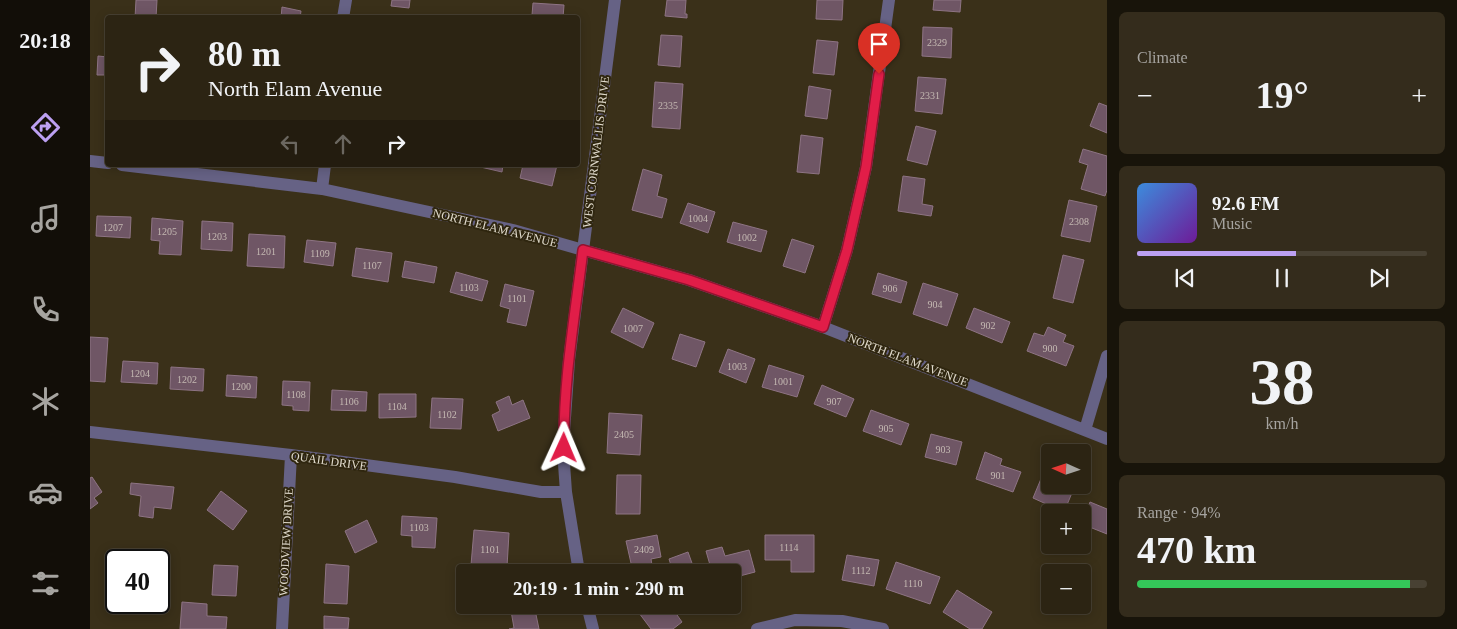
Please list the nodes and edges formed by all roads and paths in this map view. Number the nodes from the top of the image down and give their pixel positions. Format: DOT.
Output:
graph roads {
  1 [pos="346,0"];
  2 [pos="615,0"];
  3 [pos="889,0"];
  4 [pos="344,15"];
  5 [pos="90,161"];
  6 [pos="105,163"];
  7 [pos="139,167"];
  8 [pos="325,167"];
  9 [pos="322,189"];
  10 [pos="583,250"];
  11 [pos="823,327"];
  12 [pos="1107,356"];
  13 [pos="1085,430"];
  14 [pos="90,432"];
  15 [pos="1107,439"];
  16 [pos="291,455"];
  17 [pos="566,492"];
  18 [pos="578,564"];
  19 [pos="589,614"];
  20 [pos="282,629"];
  21 [pos="593,629"];
  22 [pos="757,629"];
  23 [pos="883,629"];
  1 -- 4 [label="street"];
  2 -- 10 [label="street, WEST CORNWALLIS DRIVE"];
  3 -- 11 [label="street"];
  5 -- 6 [label="street"];
  7 -- 9 [label="street, NORTH ELAM AVENUE"];
  8 -- 9 [label="street"];
  9 -- 10 [label="street, NORTH ELAM AVENUE"];
  10 -- 11 [label="street, NORTH ELAM AVENUE"];
  10 -- 17 [label="street, WEST CORNWALLIS DRIVE"];
  11 -- 13 [label="street, NORTH ELAM AVENUE"];
  12 -- 13 [label="street"];
  13 -- 15 [label="street, NORTH ELAM AVENUE"];
  14 -- 16 [label="street, QUAIL DRIVE"];
  16 -- 17 [label="street, QUAIL DRIVE"];
  16 -- 20 [label="street, WOODVIEW DRIVE"];
  17 -- 18 [label="street, WEST CORNWALLIS DRIVE"];
  19 -- 21 [label="street"];
  22 -- 23 [label="street"];
}
